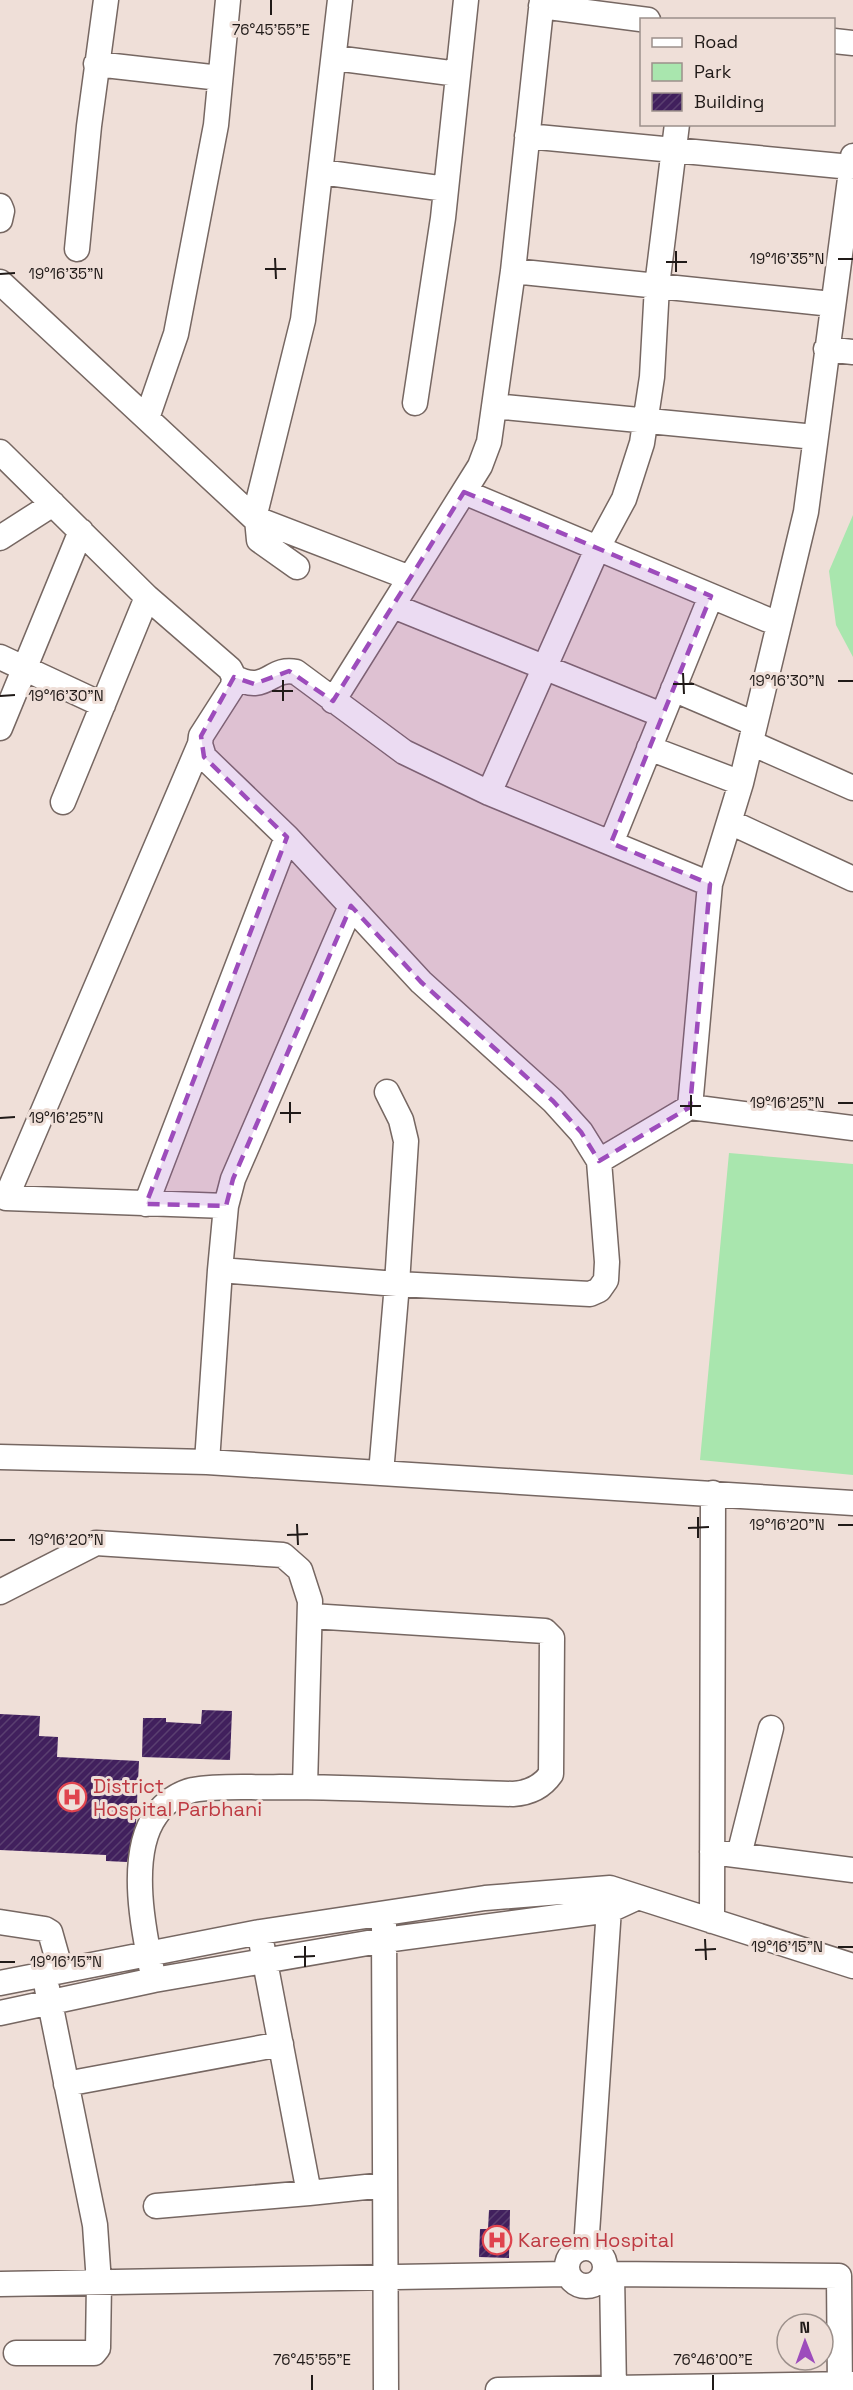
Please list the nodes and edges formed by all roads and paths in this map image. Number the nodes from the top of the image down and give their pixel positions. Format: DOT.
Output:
graph roads {
  1 [pos="106,0"];
  2 [pos="228,0"];
  3 [pos="340,0"];
  4 [pos="466,0"];
  5 [pos="541,3"];
  6 [pos="640,19"];
  7 [pos="835,41"];
  8 [pos="853,43"];
  9 [pos="335,58"];
  10 [pos="96,64"];
  11 [pos="458,74"];
  12 [pos="220,78"];
  13 [pos="676,126"];
  14 [pos="527,136"];
  15 [pos="674,151"];
  16 [pos="852,162"];
  17 [pos="321,172"];
  18 [pos="446,189"];
  19 [pos="0,206"];
  20 [pos="0,220"];
  21 [pos="77,249"];
  22 [pos="513,270"];
  23 [pos="0,282"];
  24 [pos="657,286"];
  25 [pos="841,290"];
  26 [pos="826,349"];
  27 [pos="853,352"];
  28 [pos="415,403"];
  29 [pos="494,406"];
  30 [pos="147,418"];
  31 [pos="647,421"];
  32 [pos="815,437"];
  33 [pos="0,452"];
  34 [pos="464,492"];
  35 [pos="53,504"];
  36 [pos="255,519"];
  37 [pos="81,531"];
  38 [pos="0,538"];
  39 [pos="598,547"];
  40 [pos="297,567"];
  41 [pos="410,578"];
  42 [pos="711,596"];
  43 [pos="147,597"];
  44 [pos="393,606"];
  45 [pos="778,624"];
  46 [pos="0,657"];
  47 [pos="543,667"];
  48 [pos="24,669"];
  49 [pos="234,677"];
  50 [pos="673,688"];
  51 [pos="333,701"];
  52 [pos="103,705"];
  53 [pos="662,715"];
  54 [pos="0,728"];
  55 [pos="753,733"];
  56 [pos="200,744"];
  57 [pos="649,748"];
  58 [pos="741,783"];
  59 [pos="853,788"];
  60 [pos="489,793"];
  61 [pos="63,802"];
  62 [pos="730,822"];
  63 [pos="287,837"];
  64 [pos="611,843"];
  65 [pos="853,879"];
  66 [pos="710,884"];
  67 [pos="351,906"];
  68 [pos="387,1092"];
  69 [pos="690,1107"];
  70 [pos="853,1128"];
  71 [pos="599,1161"];
  72 [pos="146,1204"];
  73 [pos="226,1206"];
  74 [pos="220,1269"];
  75 [pos="397,1284"];
  76 [pos="0,1457"];
  77 [pos="207,1462"];
  78 [pos="381,1473"];
  79 [pos="713,1493"];
  80 [pos="853,1503"];
  81 [pos="0,1592"];
  82 [pos="311,1616"];
  83 [pos="771,1728"];
  84 [pos="306,1787"];
  85 [pos="712,1852"];
  86 [pos="739,1855"];
  87 [pos="853,1870"];
  88 [pos="485,1898"];
  89 [pos="610,1899"];
  90 [pos="384,1914"];
  91 [pos="711,1921"];
  92 [pos="0,1922"];
  93 [pos="488,1926"];
  94 [pos="260,1932"];
  95 [pos="385,1940"];
  96 [pos="148,1954"];
  97 [pos="265,1961"];
  98 [pos="853,1966"];
  99 [pos="53,1972"];
  100 [pos="154,1980"];
  101 [pos="0,1983"];
  102 [pos="49,2002"];
  103 [pos="0,2013"];
  104 [pos="280,2044"];
  105 [pos="66,2084"];
  106 [pos="385,2186"];
  107 [pos="309,2193"];
  108 [pos="156,2206"];
  109 [pos="586,2248"];
  110 [pos="568,2274"];
  111 [pos="608,2274"];
  112 [pos="846,2276"];
  113 [pos="385,2278"];
  114 [pos="99,2283"];
  115 [pos="0,2284"];
  116 [pos="16,2353"];
  117 [pos="844,2386"];
  118 [pos="614,2389"];
  119 [pos="386,2390"];
  120 [pos="498,2390"];
  1 -- 10 [label="street"];
  2 -- 12 [label="street"];
  3 -- 9 [label="street"];
  4 -- 11 [label="street"];
  5 -- 6 [label="street"];
  5 -- 14 [label="street"];
  7 -- 8 [label="street"];
  9 -- 11 [label="street"];
  9 -- 17 [label="street"];
  10 -- 12 [label="street"];
  10 -- 21 [label="street"];
  11 -- 18 [label="street"];
  12 -- 30 [label="street"];
  13 -- 15 [label="street"];
  14 -- 15 [label="street"];
  14 -- 22 [label="street"];
  15 -- 16 [label="street"];
  15 -- 24 [label="street"];
  16 -- 25 [label="street"];
  17 -- 18 [label="street"];
  17 -- 36 [label="street"];
  18 -- 28 [label="street"];
  19 -- 20 [label="street"];
  22 -- 24 [label="street"];
  22 -- 29 [label="street"];
  23 -- 30 [label="street"];
  24 -- 25 [label="street"];
  24 -- 31 [label="street"];
  25 -- 26 [label="street"];
  26 -- 27 [label="street"];
  26 -- 32 [label="street"];
  29 -- 31 [label="street"];
  29 -- 34 [label="street"];
  30 -- 36 [label="street"];
  31 -- 32 [label="street"];
  31 -- 39 [label="street"];
  32 -- 45 [label="street"];
  33 -- 35 [label="street"];
  34 -- 39 [label="street"];
  34 -- 41 [label="street"];
  35 -- 37 [label="street"];
  35 -- 38 [label="street"];
  36 -- 40 [label="street"];
  36 -- 41 [label="street"];
  37 -- 43 [label="street"];
  37 -- 48 [label="street"];
  39 -- 42 [label="street"];
  39 -- 47 [label="street"];
  41 -- 44 [label="street"];
  42 -- 45 [label="street"];
  42 -- 50 [label="street"];
  43 -- 49 [label="street"];
  43 -- 52 [label="street"];
  44 -- 47 [label="street"];
  44 -- 51 [label="street"];
  45 -- 55 [label="street"];
  46 -- 48 [label="street"];
  47 -- 53 [label="street"];
  47 -- 60 [label="street"];
  48 -- 52 [label="street"];
  48 -- 54 [label="street"];
  49 -- 51 [label="street"];
  49 -- 56 [label="street"];
  50 -- 53 [label="street"];
  50 -- 55 [label="street"];
  51 -- 60 [label="street"];
  52 -- 61 [label="street"];
  53 -- 57 [label="street"];
  55 -- 58 [label="street"];
  55 -- 59 [label="street"];
  56 -- 63 [label="street"];
  56 -- 72 [label="street"];
  57 -- 58 [label="street"];
  57 -- 64 [label="street"];
  58 -- 62 [label="street"];
  60 -- 64 [label="street"];
  62 -- 65 [label="street"];
  62 -- 66 [label="street"];
  63 -- 67 [label="street"];
  63 -- 72 [label="street"];
  64 -- 66 [label="street"];
  66 -- 69 [label="street"];
  67 -- 71 [label="street"];
  67 -- 73 [label="street"];
  68 -- 75 [label="street"];
  69 -- 70 [label="street"];
  69 -- 71 [label="street"];
  71 -- 75 [label="street"];
  72 -- 73 [label="street"];
  73 -- 74 [label="street"];
  74 -- 75 [label="street"];
  74 -- 77 [label="street"];
  75 -- 78 [label="street"];
  76 -- 77 [label="street"];
  77 -- 78 [label="street"];
  78 -- 79 [label="street"];
  79 -- 80 [label="street"];
  79 -- 85 [label="street"];
  81 -- 82 [label="street"];
  82 -- 84 [label="street"];
  82 -- 84 [label="street"];
  83 -- 86 [label="street"];
  84 -- 96 [label="street"];
  85 -- 86 [label="street"];
  85 -- 91 [label="street"];
  86 -- 87 [label="street"];
  88 -- 89 [label="street"];
  88 -- 90 [label="street"];
  88 -- 93 [label="street"];
  89 -- 91 [label="street"];
  89 -- 93 [label="street"];
  89 -- 109 [label="street"];
  90 -- 94 [label="street"];
  90 -- 95 [label="street"];
  91 -- 98 [label="street"];
  92 -- 99 [label="street"];
  93 -- 95 [label="street"];
  94 -- 96 [label="street"];
  94 -- 97 [label="street"];
  95 -- 97 [label="street"];
  95 -- 106 [label="street"];
  96 -- 99 [label="street"];
  96 -- 100 [label="street"];
  97 -- 100 [label="street"];
  97 -- 104 [label="street"];
  99 -- 101 [label="street"];
  99 -- 102 [label="street"];
  100 -- 102 [label="street"];
  102 -- 103 [label="street"];
  102 -- 105 [label="street"];
  104 -- 105 [label="street"];
  104 -- 107 [label="street"];
  105 -- 114 [label="street"];
  106 -- 107 [label="street"];
  106 -- 113 [label="street"];
  107 -- 108 [label="street"];
  109 -- 110 [label="street"];
  109 -- 111 [label="street"];
  110 -- 111 [label="street"];
  110 -- 113 [label="street"];
  111 -- 112 [label="street"];
  111 -- 118 [label="street"];
  112 -- 117 [label="street"];
  113 -- 114 [label="street"];
  113 -- 119 [label="street"];
  114 -- 115 [label="street"];
  114 -- 116 [label="street"];
  117 -- 118 [label="street"];
  118 -- 120 [label="street"];
}
